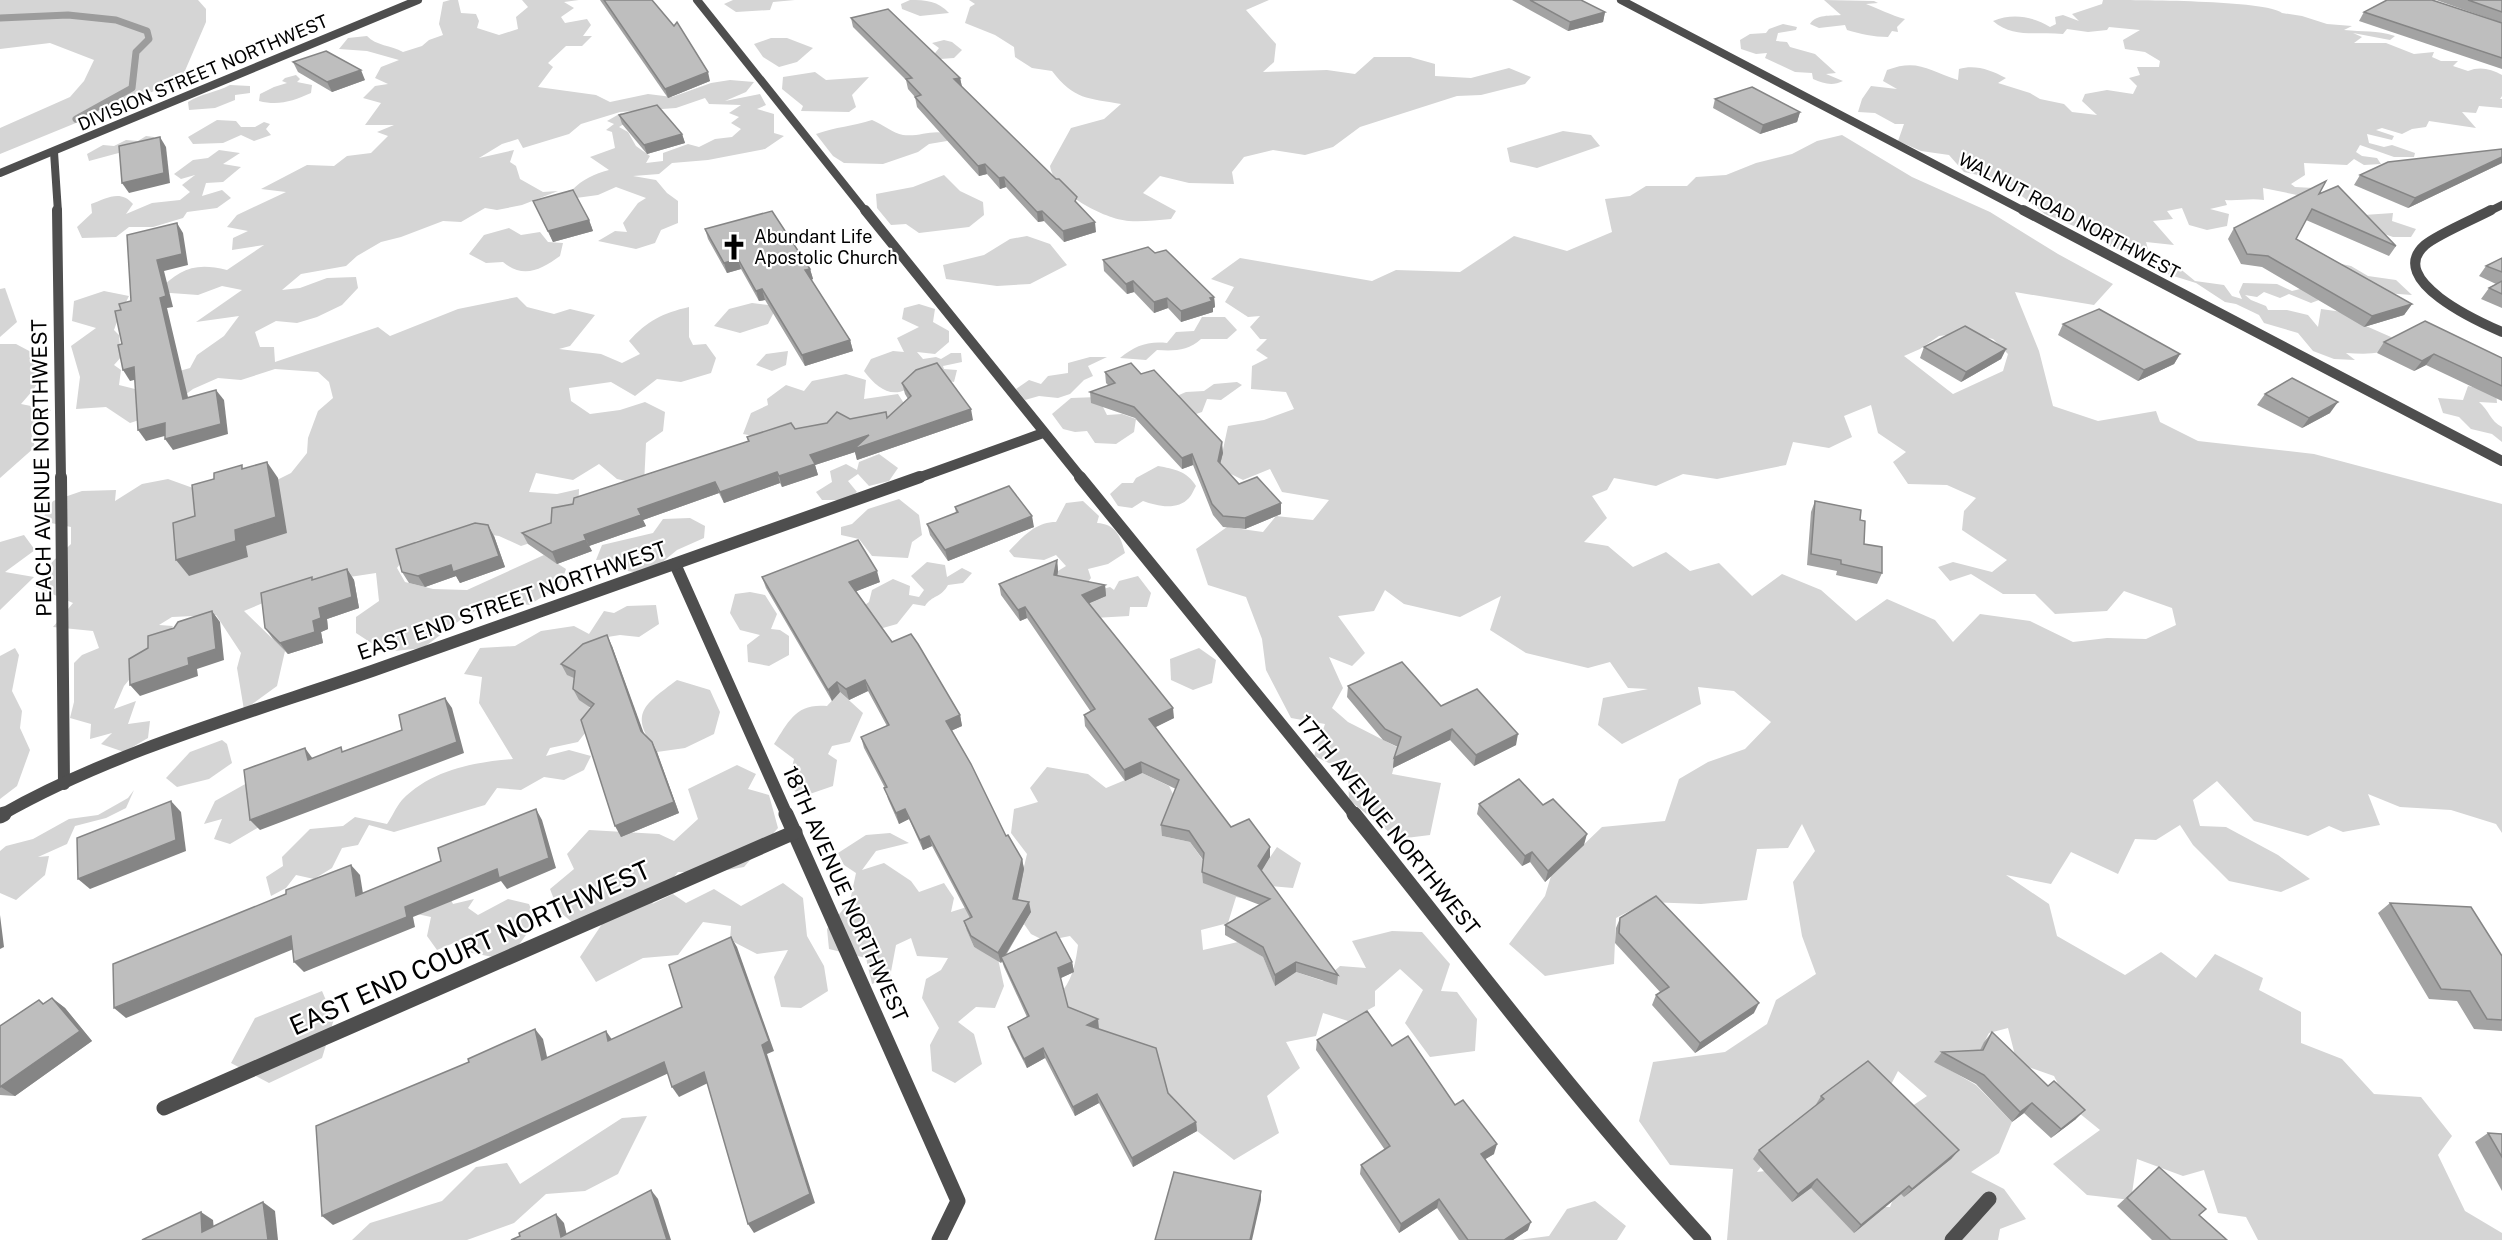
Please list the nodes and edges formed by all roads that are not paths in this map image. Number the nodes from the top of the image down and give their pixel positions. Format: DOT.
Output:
graph roads {
  1 [pos="418,0"];
  2 [pos="697,0"];
  3 [pos="1621,0"];
  4 [pos="54,152"];
  5 [pos="0,173"];
  6 [pos="2502,205"];
  7 [pos="2502,332"];
  8 [pos="1043,433"];
  9 [pos="2502,461"];
  10 [pos="675,564"];
  11 [pos="64,784"];
  12 [pos="0,816"];
  13 [pos="795,832"];
  14 [pos="164,1108"];
  15 [pos="1989,1199"];
  16 [pos="939,1240"];
  17 [pos="1704,1240"];
  18 [pos="1952,1240"];
  1 -- 4 [label="street, DIVISION STREET NORTHWEST"];
  2 -- 8 [label="street, 17TH AVENUE NORTHWEST"];
  3 -- 9 [label="street, WALNUT ROAD NORTHWEST"];
  4 -- 5 [label="street, DIVISION STREET NORTHWEST"];
  4 -- 11 [label="street, PEACH AVENUE NORTHWEST"];
  6 -- 7 [label="street"];
  8 -- 10 [label="street, EAST END STREET NORTHWEST"];
  8 -- 17 [label="street, 17TH AVENUE NORTHWEST"];
  10 -- 11 [label="street, EAST END STREET NORTHWEST"];
  10 -- 13 [label="street, 18TH AVENUE NORTHWEST"];
  11 -- 12 [label="street, EAST END STREET NORTHWEST"];
  13 -- 14 [label="street, EAST END COURT NORTHWEST"];
  13 -- 16 [label="street, 18TH AVENUE NORTHWEST"];
  15 -- 18 [label="street"];
}
